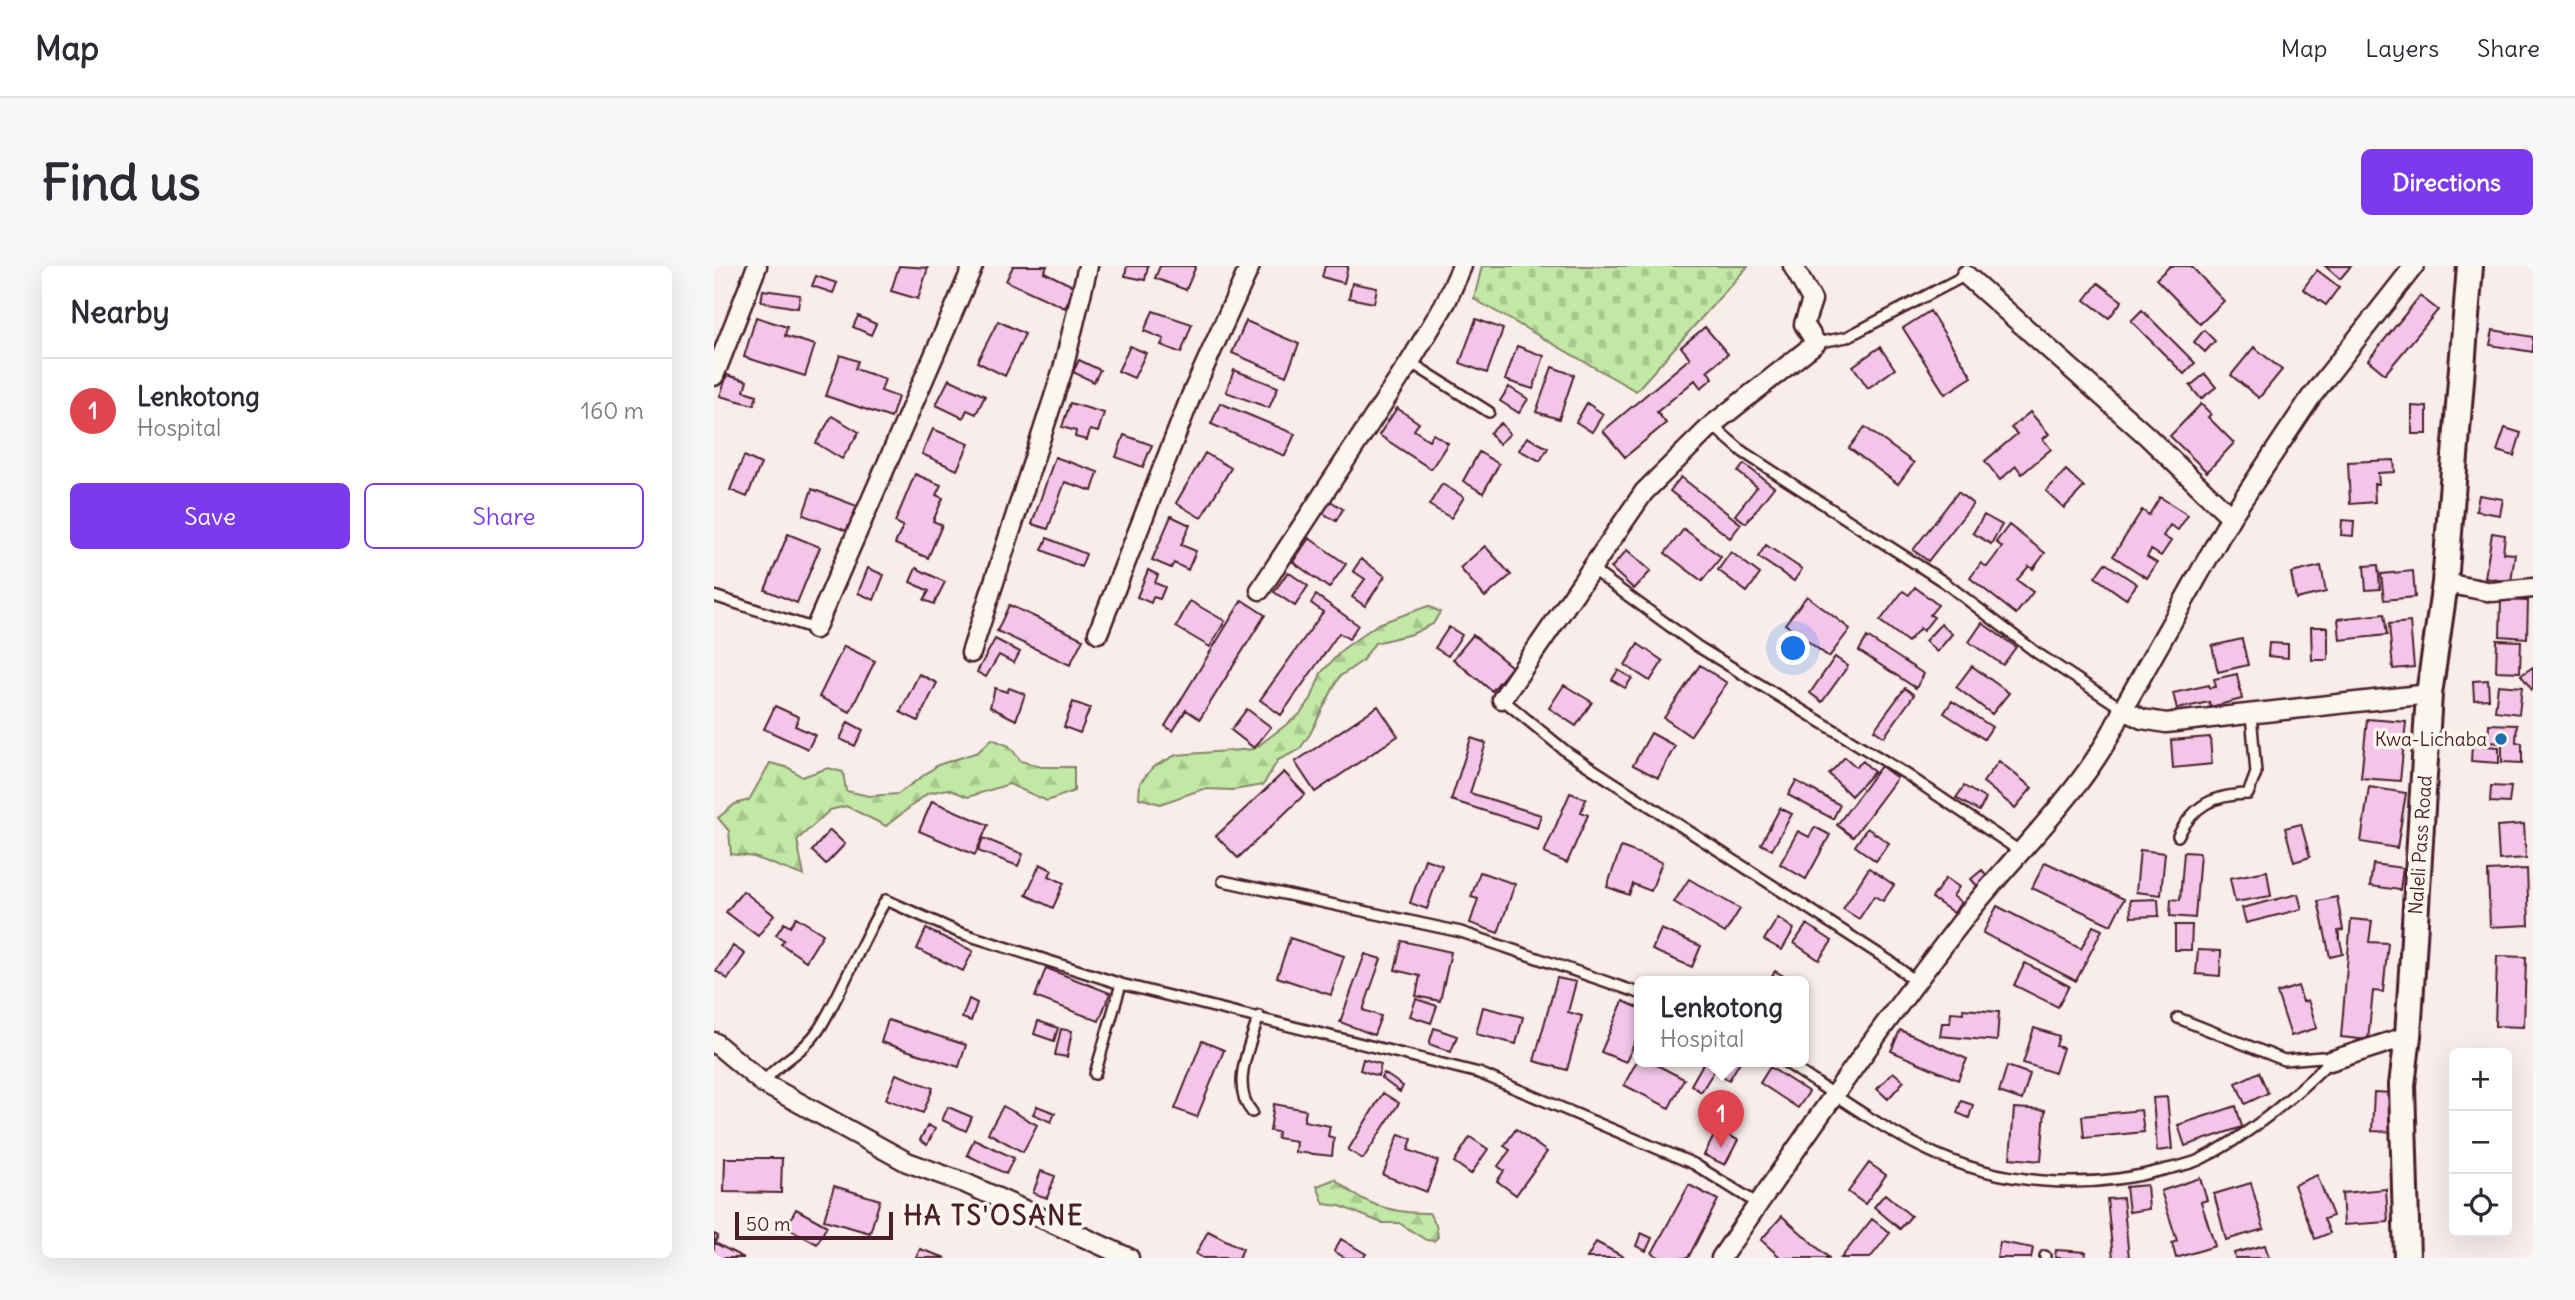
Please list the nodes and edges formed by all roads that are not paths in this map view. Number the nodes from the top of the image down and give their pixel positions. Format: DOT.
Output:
graph roads {
  1 [pos="758,266"];
  2 [pos="973,266"];
  3 [pos="1088,266"];
  4 [pos="1250,266"];
  5 [pos="1462,266"];
  6 [pos="1793,266"];
  7 [pos="2414,266"];
  8 [pos="2470,266"];
  9 [pos="1966,275"];
  10 [pos="1816,343"];
  11 [pos="1410,362"];
  12 [pos="714,376"];
  13 [pos="1489,412"];
  14 [pos="1713,425"];
  15 [pos="2231,517"];
  16 [pos="1590,568"];
  17 [pos="2445,583"];
  18 [pos="2533,588"];
  19 [pos="1260,590"];
  20 [pos="714,596"];
  21 [pos="815,629"];
  22 [pos="1098,633"];
  23 [pos="971,653"];
  24 [pos="2429,694"];
  25 [pos="1502,699"];
  26 [pos="2123,709"];
  27 [pos="2251,714"];
  28 [pos="2178,836"];
  29 [pos="2021,852"];
  30 [pos="1223,881"];
  31 [pos="1916,982"];
  32 [pos="1121,984"];
  33 [pos="1634,991"];
  34 [pos="1259,1016"];
  35 [pos="2178,1018"];
  36 [pos="2408,1036"];
  37 [pos="714,1042"];
  38 [pos="2330,1061"];
  39 [pos="1792,1067"];
  40 [pos="1095,1074"];
  41 [pos="763,1083"];
  42 [pos="1836,1096"];
  43 [pos="1252,1112"];
  44 [pos="1758,1204"];
  45 [pos="1129,1258"];
  46 [pos="1721,1258"];
  47 [pos="2407,1258"];
  1 -- 12 [label="street"];
  2 -- 21 [label="street"];
  3 -- 23 [label="street"];
  4 -- 22 [label="street"];
  5 -- 11 [label="street"];
  6 -- 10 [label="street"];
  7 -- 15 [label="street"];
  8 -- 17 [label="main road, Naleli Pass Road"];
  9 -- 10 [label="lane"];
  9 -- 15 [label="street"];
  10 -- 14 [label="street"];
  11 -- 13 [label="lane"];
  11 -- 19 [label="street"];
  14 -- 16 [label="street"];
  14 -- 26 [label="lane"];
  15 -- 26 [label="street"];
  16 -- 25 [label="street"];
  16 -- 29 [label="lane"];
  17 -- 18 [label="street"];
  17 -- 24 [label="main road, Naleli Pass Road"];
  20 -- 21 [label="lane"];
  24 -- 27 [label="street"];
  24 -- 36 [label="main road, Naleli Pass Road"];
  25 -- 31 [label="lane"];
  26 -- 27 [label="street"];
  26 -- 29 [label="street"];
  27 -- 28 [label="lane"];
  29 -- 31 [label="street"];
  30 -- 33 [label="lane"];
  31 -- 42 [label="street"];
  32 -- 34 [label="lane"];
  32 -- 40 [label="lane"];
  32 -- 41 [label="lane"];
  34 -- 43 [label="lane"];
  34 -- 44 [label="lane"];
  35 -- 38 [label="lane"];
  36 -- 38 [label="street"];
  36 -- 47 [label="main road, Naleli Pass Road"];
  37 -- 41 [label="street"];
  38 -- 42 [label="lane"];
  39 -- 42 [label="lane"];
  41 -- 45 [label="street"];
  42 -- 44 [label="street"];
  44 -- 46 [label="street"];
}
